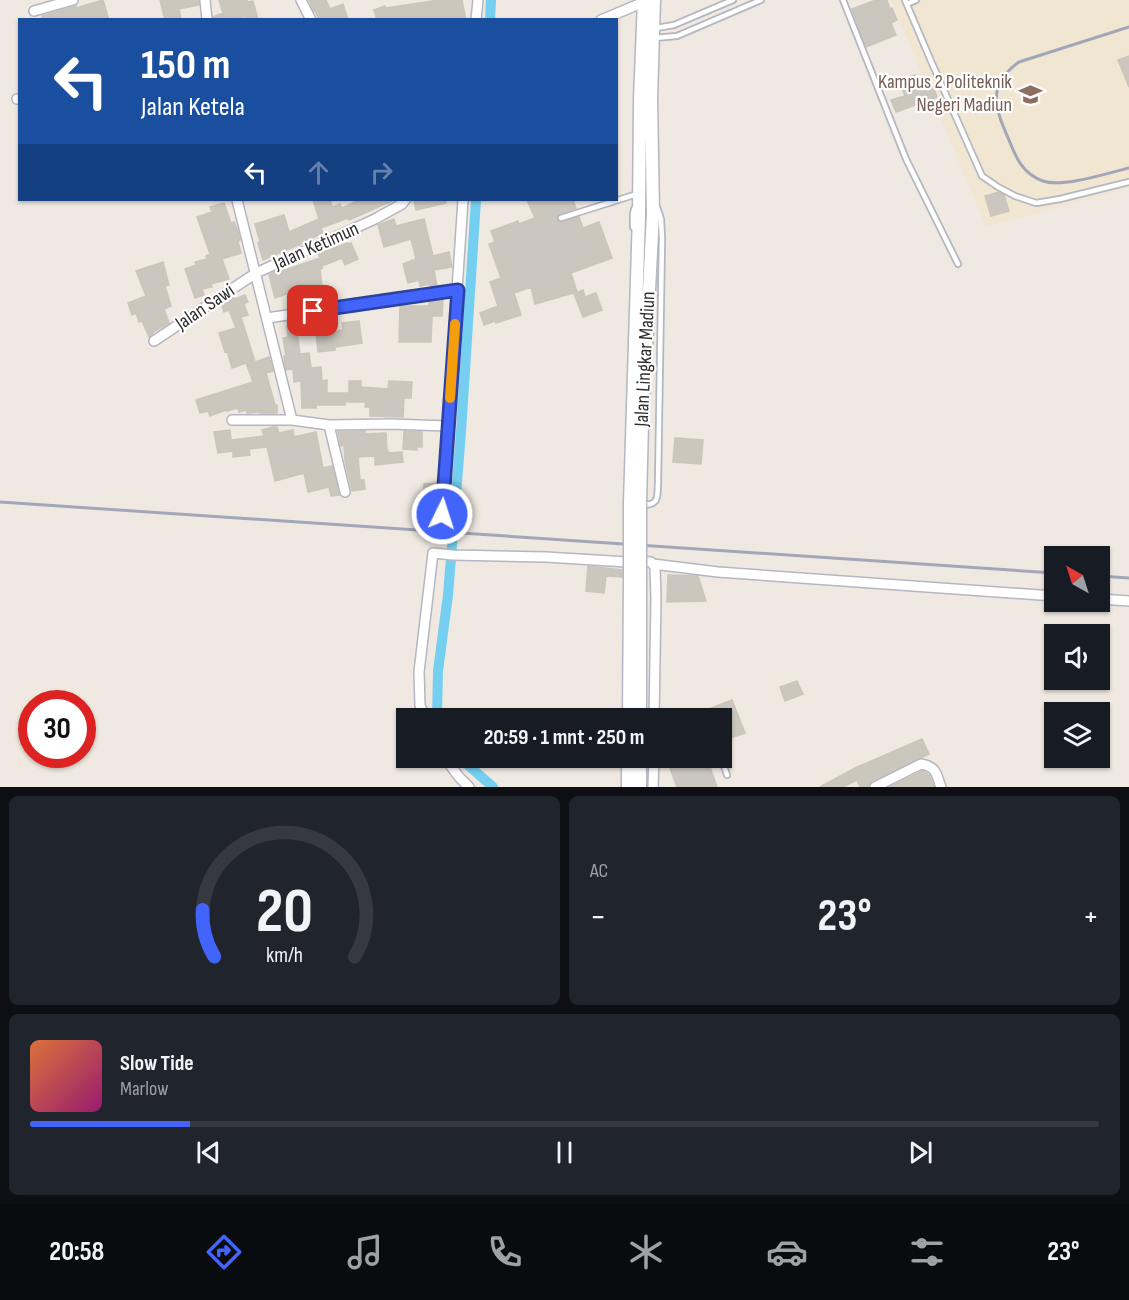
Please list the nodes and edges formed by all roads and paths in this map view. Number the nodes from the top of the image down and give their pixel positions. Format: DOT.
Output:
graph roads {
  1 [pos="73,0"];
  2 [pos="205,0"];
  3 [pos="301,0"];
  4 [pos="478,0"];
  5 [pos="733,0"];
  6 [pos="743,0"];
  7 [pos="760,0"];
  8 [pos="843,0"];
  9 [pos="916,0"];
  10 [pos="647,1"];
  11 [pos="906,2"];
  12 [pos="746,7"];
  13 [pos="34,11"];
  14 [pos="207,18"];
  15 [pos="310,18"];
  16 [pos="476,18"];
  17 [pos="606,18"];
  18 [pos="653,33"];
  19 [pos="1129,182"];
  20 [pos="639,195"];
  21 [pos="653,197"];
  22 [pos="237,201"];
  23 [pos="404,201"];
  24 [pos="463,201"];
  25 [pos="561,218"];
  26 [pos="958,264"];
  27 [pos="256,273"];
  28 [pos="458,290"];
  29 [pos="267,318"];
  30 [pos="154,341"];
  31 [pos="232,420"];
  32 [pos="292,420"];
  33 [pos="329,425"];
  34 [pos="447,426"];
  35 [pos="345,492"];
  36 [pos="442,514"];
  37 [pos="627,562"];
  38 [pos="653,564"];
  39 [pos="1044,595"];
  40 [pos="1110,600"];
  41 [pos="1129,601"];
  42 [pos="421,708"];
  43 [pos="624,708"];
  44 [pos="629,708"];
  45 [pos="640,708"];
  46 [pos="654,708"];
  47 [pos="452,768"];
  48 [pos="623,768"];
  49 [pos="628,768"];
  50 [pos="640,768"];
  51 [pos="654,768"];
  52 [pos="725,768"];
  53 [pos="727,775"];
  54 [pos="469,787"];
  55 [pos="623,787"];
  56 [pos="628,787"];
  57 [pos="640,787"];
  58 [pos="653,787"];
  59 [pos="875,787"];
  60 [pos="941,787"];
  1 -- 13 [label="street"];
  2 -- 14 [label="street"];
  3 -- 15 [label="street"];
  4 -- 16 [label="street"];
  5 -- 18 [label="lane"];
  6 -- 12 [label="lane"];
  7 -- 12 [label="lane"];
  8 -- 26 [label="lane"];
  9 -- 11 [label="lane"];
  10 -- 17 [label="street"];
  10 -- 18 [label="main road, Jalan Lingkar Madiun"];
  10 -- 20 [label="main road, Jalan Lingkar Madiun"];
  11 -- 19 [label="lane"];
  12 -- 18 [label="lane"];
  18 -- 21 [label="main road, Jalan Lingkar Madiun"];
  20 -- 21 [label="lane"];
  20 -- 25 [label="lane"];
  20 -- 44 [label="main road, Jalan Lingkar Madiun, bridge"];
  21 -- 45 [label="main road, Jalan Lingkar Madiun, bridge"];
  22 -- 27 [label="street"];
  23 -- 27 [label="street, Jalan Ketimun"];
  24 -- 28 [label="street"];
  27 -- 29 [label="street"];
  27 -- 30 [label="street, Jalan Sawi"];
  28 -- 29 [label="street"];
  28 -- 34 [label="street"];
  29 -- 32 [label="street"];
  31 -- 32 [label="street"];
  32 -- 33 [label="street"];
  33 -- 34 [label="street"];
  33 -- 35 [label="street"];
  34 -- 36 [label="street"];
  37 -- 38 [label="street"];
  37 -- 42 [label="street"];
  37 -- 43 [label="street"];
  38 -- 39 [label="street"];
  38 -- 46 [label="street"];
  40 -- 41 [label="street"];
  47 -- 54 [label="street"];
  48 -- 55 [label="street"];
  49 -- 56 [label="main road"];
  50 -- 57 [label="main road"];
  51 -- 58 [label="street"];
  52 -- 53 [label="lane"];
  59 -- 60 [label="street"];
}
